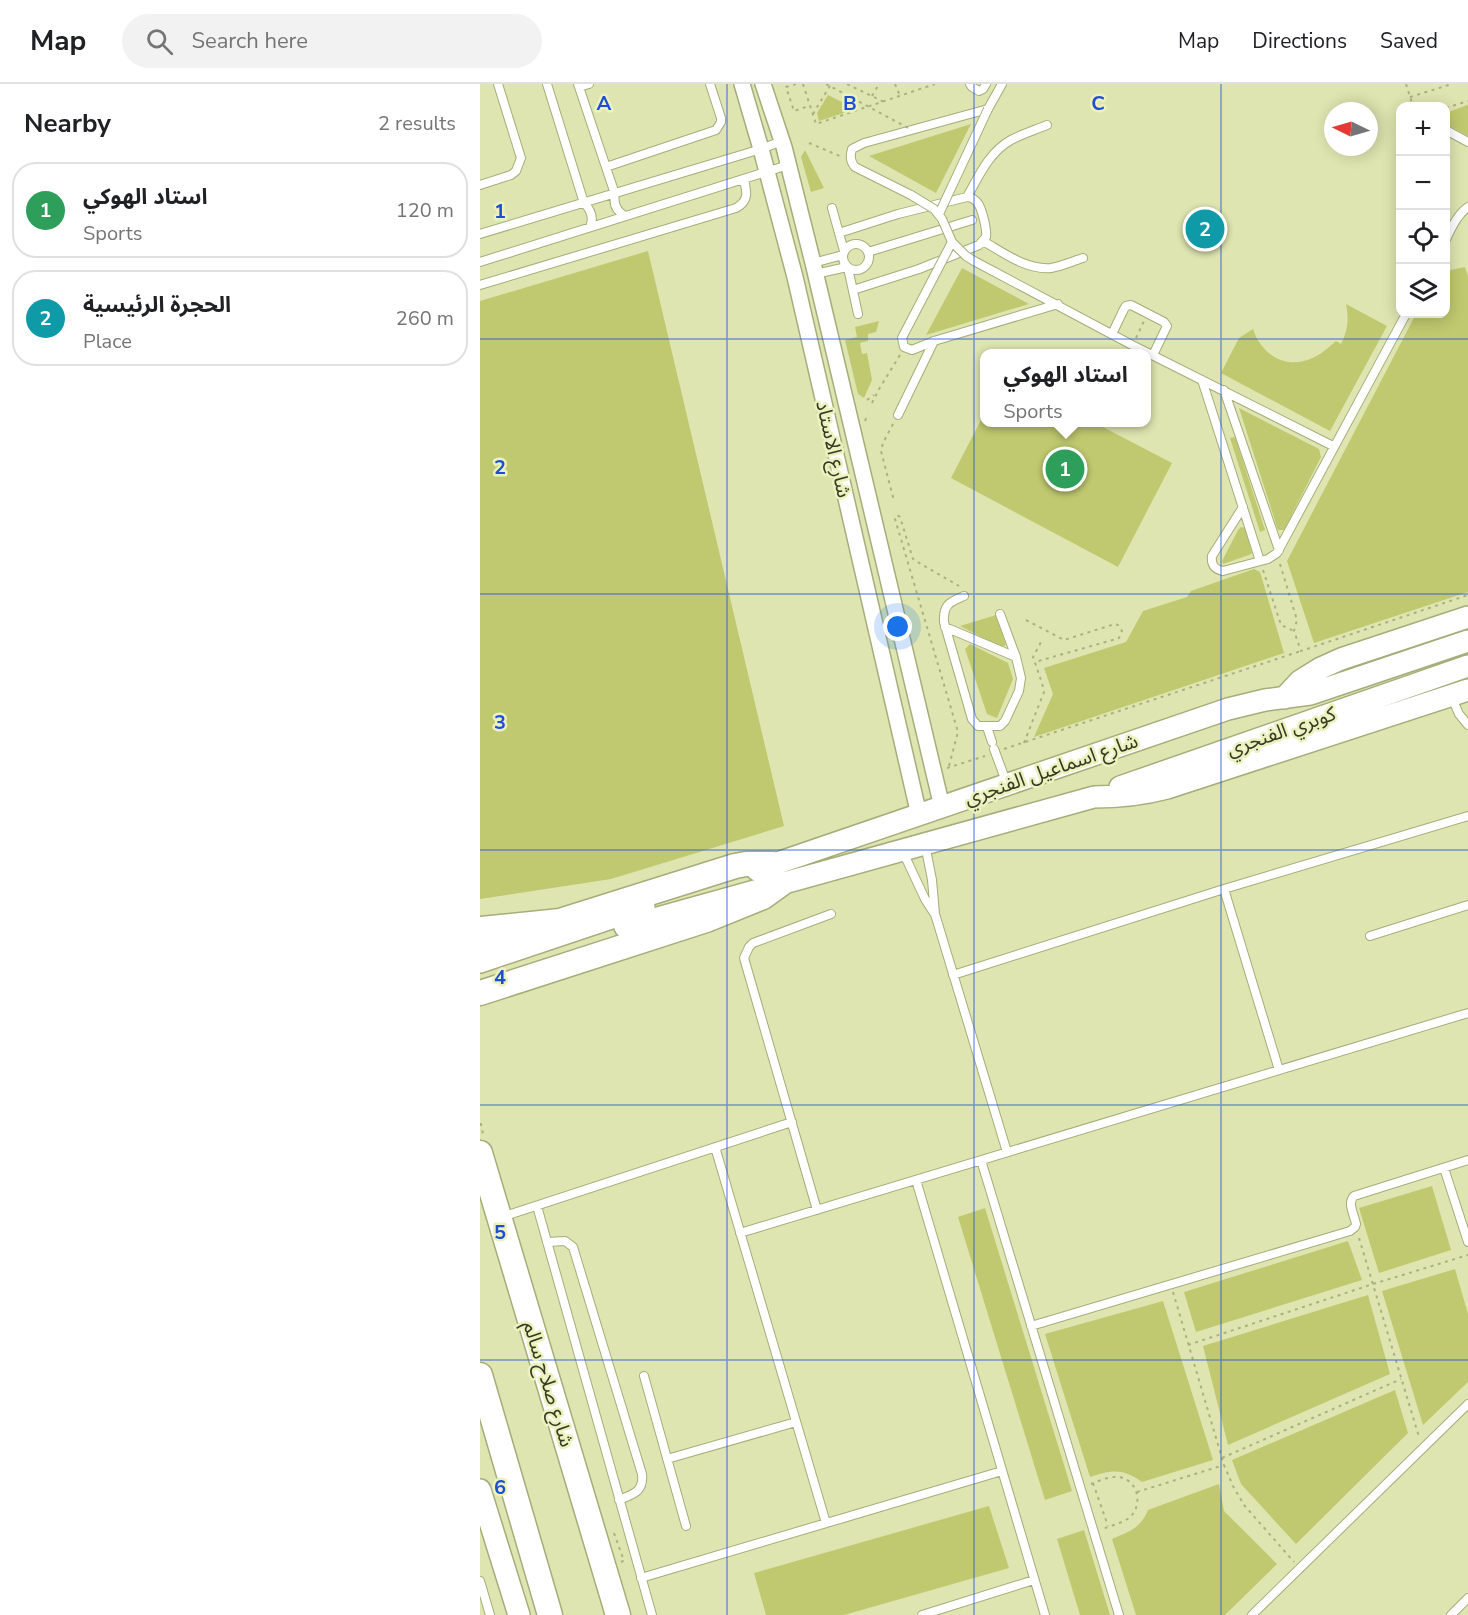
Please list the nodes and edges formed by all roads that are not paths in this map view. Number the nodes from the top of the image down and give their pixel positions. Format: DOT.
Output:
graph roads {
  1 [pos="498,84"];
  2 [pos="547,84"];
  3 [pos="589,84"];
  4 [pos="710,84"];
  5 [pos="742,84"];
  6 [pos="764,84"];
  7 [pos="970,84"];
  8 [pos="986,84"];
  9 [pos="1002,84"];
  10 [pos="578,86"];
  11 [pos="988,109"];
  12 [pos="1047,125"];
  13 [pos="1450,132"];
  14 [pos="782,141"];
  15 [pos="1468,142"];
  16 [pos="761,149"];
  17 [pos="788,165"];
  18 [pos="606,167"];
  19 [pos="767,173"];
  20 [pos="744,180"];
  21 [pos="480,184"];
  22 [pos="615,194"];
  23 [pos="967,197"];
  24 [pos="584,203"];
  25 [pos="1468,207"];
  26 [pos="832,208"];
  27 [pos="939,214"];
  28 [pos="625,216"];
  29 [pos="972,220"];
  30 [pos="1450,222"];
  31 [pos="590,227"];
  32 [pos="839,233"];
  33 [pos="480,234"];
  34 [pos="952,242"];
  35 [pos="983,242"];
  36 [pos="868,252"];
  37 [pos="843,253"];
  38 [pos="1083,258"];
  39 [pos="480,262"];
  40 [pos="847,267"];
  41 [pos="814,268"];
  42 [pos="480,285"];
  43 [pos="853,290"];
  44 [pos="1058,304"];
  45 [pos="858,314"];
  46 [pos="1404,318"];
  47 [pos="1112,334"];
  48 [pos="934,341"];
  49 [pos="1140,349"];
  50 [pos="1153,355"];
  51 [pos="1202,380"];
  52 [pos="1224,390"];
  53 [pos="898,415"];
  54 [pos="1334,446"];
  55 [pos="1242,507"];
  56 [pos="1279,550"];
  57 [pos="1260,561"];
  58 [pos="964,596"];
  59 [pos="1000,614"];
  60 [pos="1468,617"];
  61 [pos="945,627"];
  62 [pos="1468,641"];
  63 [pos="1016,657"];
  64 [pos="1468,666"];
  65 [pos="1460,692"];
  66 [pos="1284,698"];
  67 [pos="1468,725"];
  68 [pos="987,727"];
  69 [pos="1007,784"];
  70 [pos="1094,797"];
  71 [pos="942,807"];
  72 [pos="919,815"];
  73 [pos="1468,816"];
  74 [pos="925,844"];
  75 [pos="902,851"];
  76 [pos="777,874"];
  77 [pos="1224,889"];
  78 [pos="1468,905"];
  79 [pos="831,914"];
  80 [pos="935,914"];
  81 [pos="628,919"];
  82 [pos="560,921"];
  83 [pos="480,929"];
  84 [pos="1370,936"];
  85 [pos="480,953"];
  86 [pos="480,962"];
  87 [pos="953,975"];
  88 [pos="484,985"];
  89 [pos="1468,1013"];
  90 [pos="1279,1070"];
  91 [pos="792,1122"];
  92 [pos="482,1146"];
  93 [pos="715,1147"];
  94 [pos="1008,1152"];
  95 [pos="981,1160"];
  96 [pos="1468,1160"];
  97 [pos="1444,1168"];
  98 [pos="916,1180"];
  99 [pos="537,1206"];
  100 [pos="817,1210"];
  101 [pos="500,1218"];
  102 [pos="1465,1221"];
  103 [pos="740,1233"];
  104 [pos="547,1242"];
  105 [pos="1468,1242"];
  106 [pos="1031,1326"];
  107 [pos="480,1375"];
  108 [pos="644,1376"];
  109 [pos="1468,1404"];
  110 [pos="796,1422"];
  111 [pos="667,1459"];
  112 [pos="1002,1471"];
  113 [pos="620,1500"];
  114 [pos="482,1504"];
  115 [pos="826,1523"];
  116 [pos="686,1526"];
  117 [pos="641,1578"];
  118 [pos="1034,1580"];
  119 [pos="480,1581"];
  120 [pos="1468,1598"];
  121 [pos="490,1615"];
  122 [pos="519,1615"];
  123 [pos="550,1615"];
  124 [pos="618,1615"];
  125 [pos="652,1615"];
  126 [pos="922,1615"];
  127 [pos="1045,1615"];
  128 [pos="1119,1615"];
  129 [pos="1252,1615"];
  130 [pos="1451,1615"];
  1 -- 21 [label="lane"];
  2 -- 24 [label="lane"];
  3 -- 10 [label="lane"];
  4 -- 18 [label="lane"];
  5 -- 16 [label="street, شارع الاستاد"];
  6 -- 14 [label="street, شارع الاستاد"];
  7 -- 8 [label="lane"];
  9 -- 11 [label="lane"];
  10 -- 18 [label="lane"];
  11 -- 27 [label="lane, bridge"];
  11 -- 27 [label="lane, bridge"];
  12 -- 23 [label="lane"];
  13 -- 15 [label="lane"];
  14 -- 16 [label="lane"];
  14 -- 17 [label="street, شارع الاستاد"];
  16 -- 19 [label="street, شارع الاستاد"];
  16 -- 22 [label="lane"];
  17 -- 19 [label="lane"];
  17 -- 41 [label="street, شارع الاستاد"];
  18 -- 22 [label="lane"];
  19 -- 20 [label="lane"];
  19 -- 72 [label="street, شارع الاستاد"];
  20 -- 28 [label="lane"];
  20 -- 42 [label="lane"];
  22 -- 24 [label="lane"];
  22 -- 28 [label="lane"];
  23 -- 32 [label="lane"];
  23 -- 35 [label="lane"];
  24 -- 31 [label="lane"];
  24 -- 33 [label="lane"];
  25 -- 30 [label="lane"];
  26 -- 32 [label="lane"];
  27 -- 34 [label="lane, bridge"];
  28 -- 31 [label="lane"];
  29 -- 36 [label="lane"];
  31 -- 39 [label="lane"];
  32 -- 37 [label="lane"];
  34 -- 44 [label="lane, bridge"];
  34 -- 48 [label="lane, bridge"];
  35 -- 38 [label="lane"];
  35 -- 43 [label="lane"];
  36 -- 37 [label="lane"];
  36 -- 40 [label="lane"];
  37 -- 40 [label="lane"];
  37 -- 41 [label="lane"];
  40 -- 41 [label="lane"];
  40 -- 43 [label="lane"];
  41 -- 71 [label="street, شارع الاستاد"];
  43 -- 45 [label="lane"];
  44 -- 47 [label="lane"];
  44 -- 48 [label="lane"];
  46 -- 54 [label="lane"];
  47 -- 49 [label="lane"];
  47 -- 50 [label="lane"];
  48 -- 53 [label="lane"];
  50 -- 51 [label="lane"];
  51 -- 52 [label="lane"];
  51 -- 55 [label="lane"];
  52 -- 54 [label="lane"];
  52 -- 56 [label="lane"];
  54 -- 56 [label="lane"];
  55 -- 57 [label="lane"];
  55 -- 57 [label="lane"];
  56 -- 57 [label="lane"];
  58 -- 61 [label="lane"];
  59 -- 63 [label="lane"];
  60 -- 66 [label="main road"];
  61 -- 63 [label="lane"];
  61 -- 68 [label="lane"];
  62 -- 66 [label="main road, كوبري الفنجري"];
  63 -- 68 [label="lane"];
  64 -- 70 [label="main road, كوبري الفنجري"];
  65 -- 67 [label="lane"];
  65 -- 70 [label="main road, شارع اسماعيل الفنجري"];
  66 -- 69 [label="main road, شارع اسماعيل الفنجري"];
  68 -- 69 [label="lane"];
  69 -- 71 [label="main road, شارع اسماعيل الفنجري"];
  70 -- 74 [label="main road, شارع اسماعيل الفنجري"];
  71 -- 72 [label="main road, شارع اسماعيل الفنجري"];
  72 -- 76 [label="main road, شارع اسماعيل الفنجري"];
  73 -- 77 [label="lane"];
  74 -- 75 [label="main road, شارع اسماعيل الفنجري"];
  74 -- 80 [label="lane"];
  75 -- 76 [label="main road, شارع اسماعيل الفنجري"];
  75 -- 80 [label="lane"];
  76 -- 81 [label="main road, شارع اسماعيل الفنجري"];
  76 -- 82 [label="highway"];
  76 -- 88 [label="highway"];
  77 -- 87 [label="lane"];
  77 -- 90 [label="lane"];
  78 -- 84 [label="lane"];
  79 -- 91 [label="lane"];
  80 -- 87 [label="lane"];
  81 -- 86 [label="main road"];
  81 -- 88 [label="main road"];
  82 -- 83 [label="highway"];
  82 -- 85 [label="highway"];
  87 -- 94 [label="lane"];
  89 -- 90 [label="lane"];
  90 -- 94 [label="lane"];
  91 -- 93 [label="lane"];
  91 -- 100 [label="lane"];
  92 -- 101 [label="highway, شارع صلاح سالم"];
  93 -- 99 [label="lane"];
  93 -- 103 [label="lane"];
  94 -- 95 [label="lane"];
  95 -- 98 [label="lane"];
  95 -- 106 [label="lane"];
  96 -- 97 [label="lane"];
  97 -- 102 [label="lane"];
  97 -- 106 [label="lane"];
  98 -- 100 [label="lane"];
  98 -- 112 [label="lane"];
  99 -- 101 [label="lane"];
  99 -- 104 [label="lane"];
  100 -- 103 [label="lane"];
  101 -- 124 [label="highway, شارع صلاح سالم"];
  102 -- 105 [label="lane"];
  103 -- 110 [label="lane"];
  104 -- 113 [label="lane"];
  104 -- 113 [label="lane"];
  106 -- 128 [label="lane"];
  107 -- 123 [label="highway"];
  108 -- 111 [label="lane"];
  109 -- 129 [label="lane"];
  110 -- 111 [label="lane"];
  110 -- 115 [label="lane"];
  111 -- 116 [label="lane"];
  112 -- 115 [label="lane"];
  112 -- 118 [label="lane"];
  113 -- 117 [label="lane"];
  114 -- 122 [label="main road"];
  115 -- 117 [label="lane"];
  117 -- 125 [label="lane"];
  118 -- 126 [label="lane"];
  118 -- 127 [label="lane"];
  119 -- 121 [label="lane"];
  120 -- 130 [label="lane"];
}
